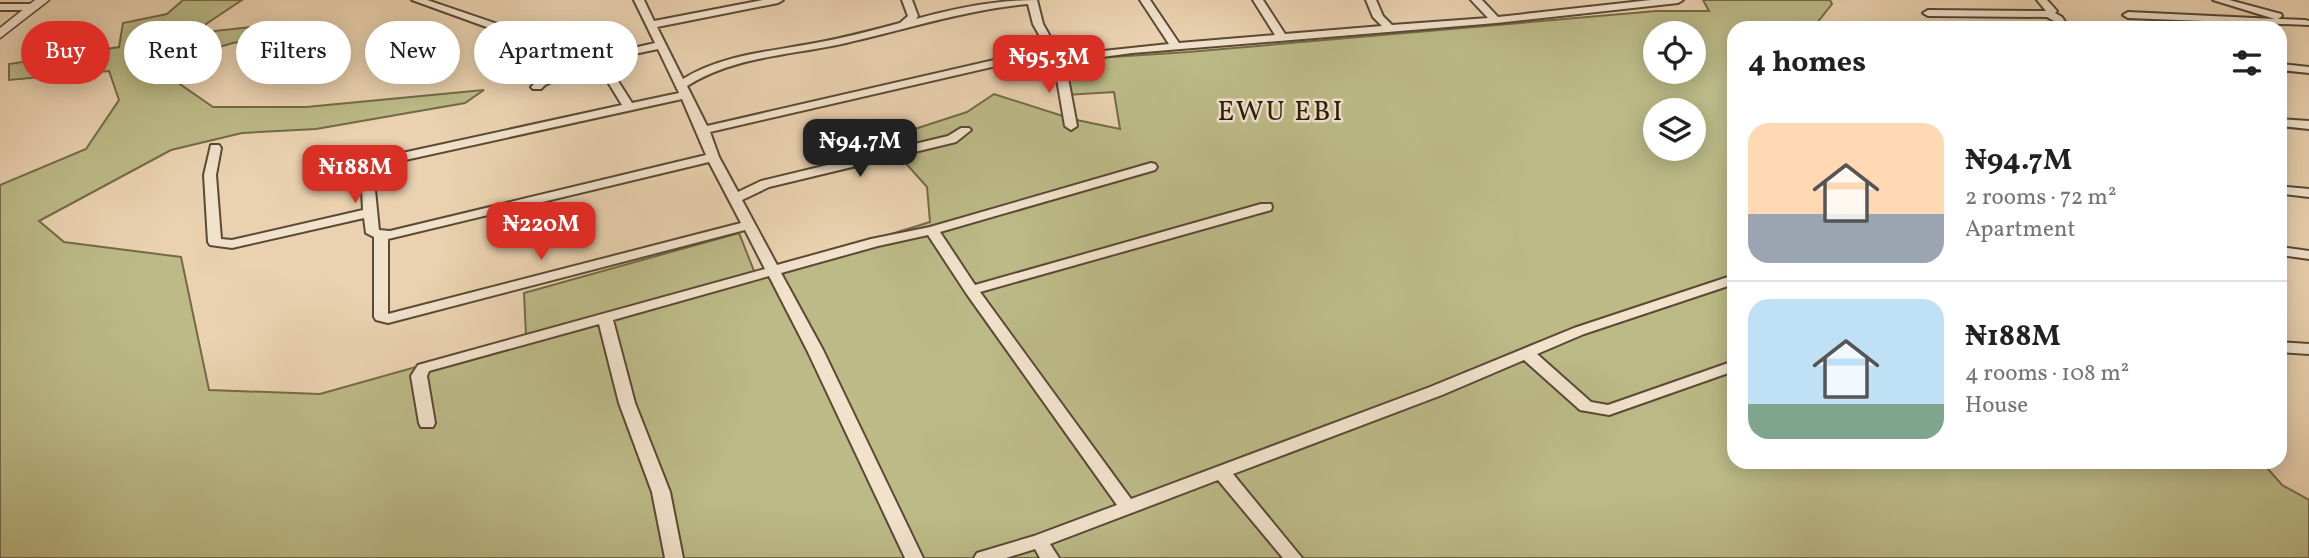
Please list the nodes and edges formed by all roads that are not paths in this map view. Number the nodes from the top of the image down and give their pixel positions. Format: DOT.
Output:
graph roads {
  1 [pos="417,0"];
  2 [pos="639,0"];
  3 [pos="778,0"];
  4 [pos="907,0"];
  5 [pos="1144,0"];
  6 [pos="1258,0"];
  7 [pos="1371,0"];
  8 [pos="1476,0"];
  9 [pos="1586,0"];
  10 [pos="1678,0"];
  11 [pos="2042,0"];
  12 [pos="2218,0"];
  13 [pos="1032,1"];
  14 [pos="41,3"];
  15 [pos="0,7"];
  16 [pos="1597,10"];
  17 [pos="1928,13"];
  18 [pos="2049,14"];
  19 [pos="2128,15"];
  20 [pos="1496,20"];
  21 [pos="478,21"];
  22 [pos="2059,21"];
  23 [pos="2247,21"];
  24 [pos="2287,23"];
  25 [pos="2307,24"];
  26 [pos="650,25"];
  27 [pos="903,26"];
  28 [pos="1390,29"];
  29 [pos="0,34"];
  30 [pos="1282,38"];
  31 [pos="660,45"];
  32 [pos="1176,47"];
  33 [pos="638,50"];
  34 [pos="1042,52"];
  35 [pos="1059,59"];
  36 [pos="2287,68"];
  37 [pos="2309,70"];
  38 [pos="540,84"];
  39 [pos="614,84"];
  40 [pos="680,85"];
  41 [pos="537,87"];
  42 [pos="629,108"];
  43 [pos="2287,123"];
  44 [pos="2309,125"];
  45 [pos="1070,126"];
  46 [pos="703,130"];
  47 [pos="965,130"];
  48 [pos="215,148"];
  49 [pos="713,158"];
  50 [pos="1151,167"];
  51 [pos="2287,191"];
  52 [pos="2309,193"];
  53 [pos="735,198"];
  54 [pos="1266,207"];
  55 [pos="374,225"];
  56 [pos="749,225"];
  57 [pos="932,230"];
  58 [pos="2287,252"];
  59 [pos="2309,255"];
  60 [pos="774,272"];
  61 [pos="1727,281"];
  62 [pos="971,290"];
  63 [pos="605,318"];
  64 [pos="2287,347"];
  65 [pos="2309,349"];
  66 [pos="1526,353"];
  67 [pos="1727,368"];
  68 [pos="427,423"];
  69 [pos="1221,472"];
  70 [pos="1126,505"];
  71 [pos="1039,541"];
  72 [pos="674,558"];
  73 [pos="914,558"];
  74 [pos="983,558"];
  75 [pos="1050,558"];
  76 [pos="1293,558"];
  1 -- 21 [label="street"];
  2 -- 26 [label="street"];
  3 -- 26 [label="street"];
  4 -- 27 [label="street"];
  5 -- 32 [label="street"];
  6 -- 30 [label="street"];
  7 -- 28 [label="street"];
  8 -- 20 [label="street"];
  9 -- 16 [label="street"];
  10 -- 16 [label="street"];
  11 -- 18 [label="street"];
  12 -- 25 [label="street"];
  13 -- 27 [label="street"];
  13 -- 34 [label="street"];
  14 -- 15 [label="street"];
  14 -- 29 [label="street"];
  16 -- 20 [label="street"];
  17 -- 18 [label="street"];
  18 -- 22 [label="street"];
  19 -- 23 [label="street"];
  20 -- 28 [label="street"];
  24 -- 25 [label="street"];
  26 -- 31 [label="street"];
  27 -- 40 [label="street"];
  28 -- 30 [label="street"];
  30 -- 32 [label="street"];
  31 -- 33 [label="street"];
  31 -- 40 [label="street"];
  32 -- 35 [label="street"];
  34 -- 35 [label="street"];
  34 -- 46 [label="street"];
  35 -- 45 [label="street"];
  36 -- 37 [label="street"];
  38 -- 41 [label="street"];
  39 -- 42 [label="street"];
  40 -- 42 [label="street"];
  40 -- 46 [label="street"];
  42 -- 55 [label="street"];
  43 -- 44 [label="street"];
  46 -- 49 [label="street"];
  47 -- 53 [label="street"];
  48 -- 55 [label="street"];
  49 -- 53 [label="street"];
  49 -- 55 [label="street"];
  50 -- 57 [label="street"];
  51 -- 52 [label="street"];
  53 -- 56 [label="street"];
  54 -- 62 [label="street"];
  55 -- 56 [label="street"];
  56 -- 60 [label="street"];
  57 -- 60 [label="street"];
  57 -- 62 [label="street"];
  58 -- 59 [label="street"];
  60 -- 63 [label="street"];
  60 -- 73 [label="street"];
  61 -- 66 [label="street"];
  62 -- 70 [label="street"];
  63 -- 68 [label="street"];
  63 -- 72 [label="street"];
  64 -- 65 [label="street"];
  66 -- 67 [label="street"];
  66 -- 69 [label="street"];
  69 -- 70 [label="street"];
  69 -- 76 [label="street"];
  70 -- 71 [label="street"];
  71 -- 74 [label="street"];
  71 -- 75 [label="street"];
}
